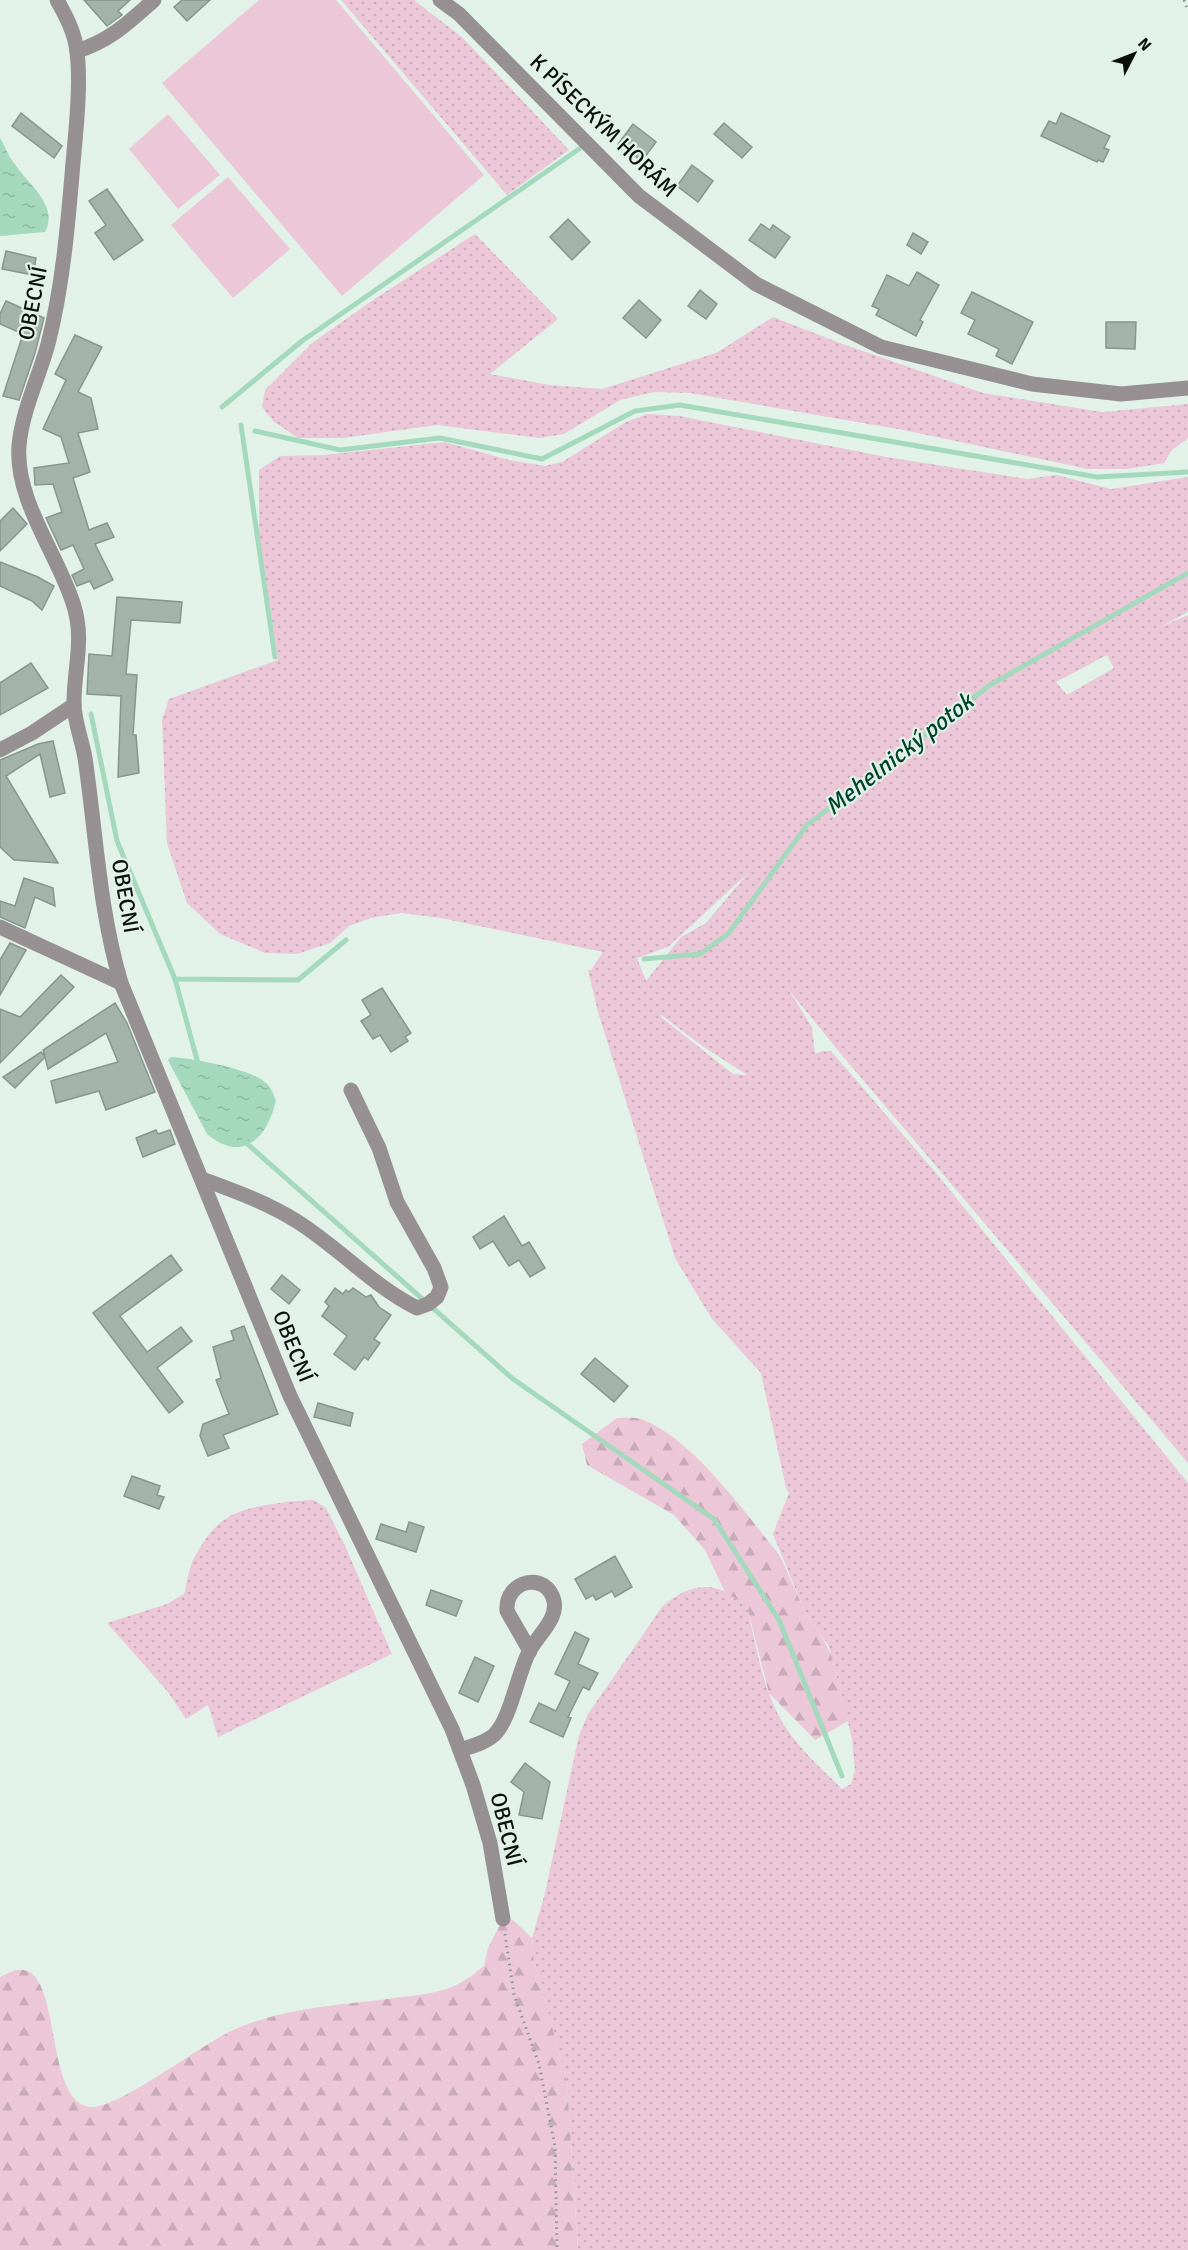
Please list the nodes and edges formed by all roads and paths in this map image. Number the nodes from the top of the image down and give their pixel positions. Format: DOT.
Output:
graph roads {
  1 [pos="57,0"];
  2 [pos="154,0"];
  3 [pos="440,0"];
  4 [pos="1184,0"];
  5 [pos="1188,11"];
  6 [pos="77,51"];
  7 [pos="1188,388"];
  8 [pos="74,705"];
  9 [pos="0,750"];
  10 [pos="0,927"];
  11 [pos="121,983"];
  12 [pos="351,1090"];
  13 [pos="202,1179"];
  14 [pos="530,1651"];
  15 [pos="460,1750"];
  16 [pos="503,1919"];
  17 [pos="557,2250"];
  1 -- 6 [label="street, OBECNÍ"];
  2 -- 6 [label="street"];
  3 -- 7 [label="street, K PÍSECKÝM HORÁM"];
  4 -- 5 [label="path"];
  6 -- 8 [label="street, OBECNÍ"];
  8 -- 9 [label="street"];
  8 -- 11 [label="street, OBECNÍ"];
  10 -- 11 [label="street"];
  11 -- 13 [label="street, OBECNÍ"];
  12 -- 13 [label="street"];
  13 -- 15 [label="street, OBECNÍ"];
  14 -- 15 [label="street"];
  15 -- 16 [label="street, OBECNÍ"];
  16 -- 17 [label="path"];
}
